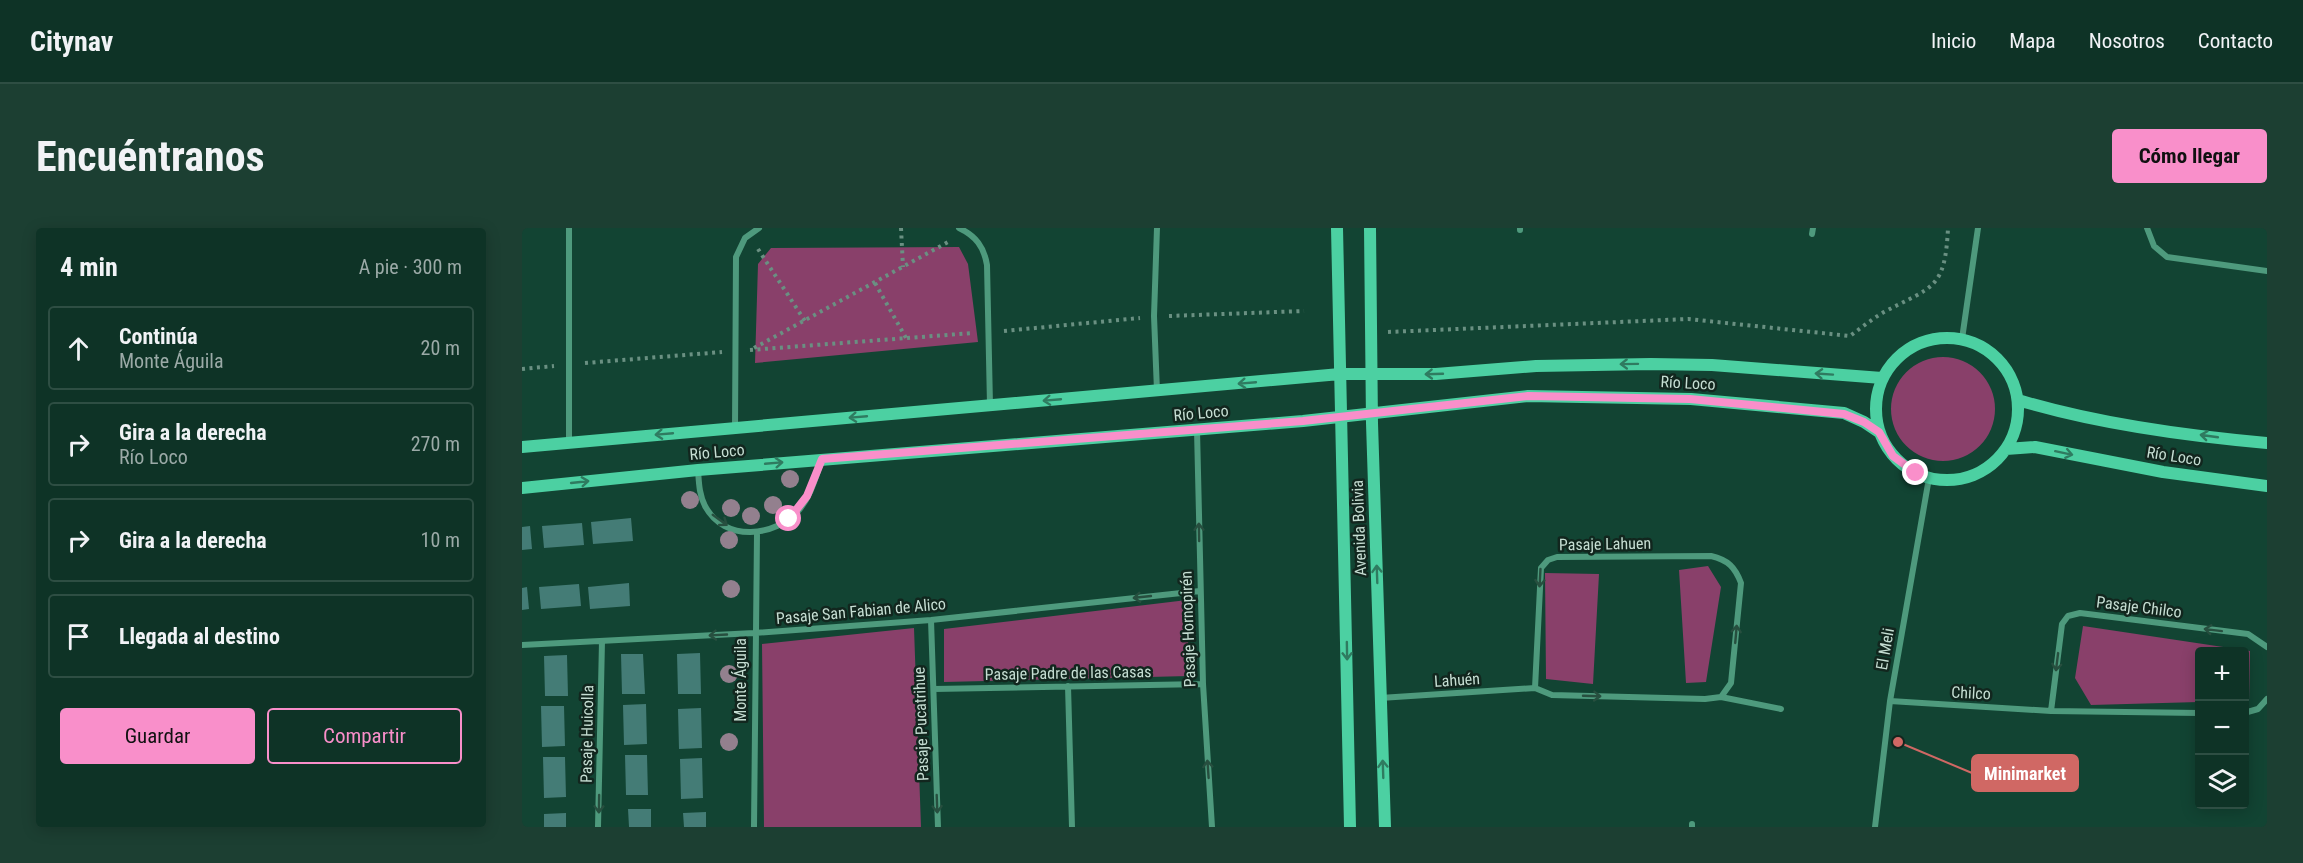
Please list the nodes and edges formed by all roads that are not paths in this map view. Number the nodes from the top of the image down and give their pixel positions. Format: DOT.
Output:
graph roads {
  1 [pos="569,228"];
  2 [pos="759,228"];
  3 [pos="959,228"];
  4 [pos="1157,228"];
  5 [pos="1337,228"];
  6 [pos="1370,228"];
  7 [pos="1978,228"];
  8 [pos="2147,228"];
  9 [pos="2267,271"];
  10 [pos="1962,339"];
  11 [pos="1341,374"];
  12 [pos="1372,374"];
  13 [pos="1882,378"];
  14 [pos="1157,391"];
  15 [pos="2018,400"];
  16 [pos="990,405"];
  17 [pos="1372,412"];
  18 [pos="1341,417"];
  19 [pos="735,428"];
  20 [pos="1197,430"];
  21 [pos="1879,432"];
  22 [pos="569,442"];
  23 [pos="2267,443"];
  24 [pos="522,447"];
  25 [pos="2006,449"];
  26 [pos="822,459"];
  27 [pos="698,470"];
  28 [pos="1929,478"];
  29 [pos="2267,486"];
  30 [pos="522,488"];
  31 [pos="757,534"];
  32 [pos="1200,591"];
  33 [pos="931,620"];
  34 [pos="754,633"];
  35 [pos="602,641"];
  36 [pos="522,645"];
  37 [pos="2267,648"];
  38 [pos="1203,684"];
  39 [pos="1068,686"];
  40 [pos="1535,688"];
  41 [pos="934,689"];
  42 [pos="1720,697"];
  43 [pos="1380,698"];
  44 [pos="2267,699"];
  45 [pos="1890,701"];
  46 [pos="1781,709"];
  47 [pos="2051,711"];
  48 [pos="2195,712"];
  49 [pos="2249,712"];
  50 [pos="598,827"];
  51 [pos="754,827"];
  52 [pos="938,827"];
  53 [pos="1072,827"];
  54 [pos="1212,827"];
  55 [pos="1350,827"];
  56 [pos="1385,827"];
  57 [pos="1875,827"];
  1 -- 22 [label="street"];
  2 -- 19 [label="street"];
  3 -- 16 [label="street"];
  4 -- 14 [label="street"];
  5 -- 11 [label="street, Avenida Bolivia"];
  6 -- 12 [label="street, Avenida Bolivia"];
  7 -- 10 [label="street"];
  8 -- 9 [label="street"];
  10 -- 13 [label="street"];
  10 -- 15 [label="street"];
  11 -- 12 [label="street, Río Loco"];
  11 -- 14 [label="street, Río Loco, one-way"];
  11 -- 18 [label="street, Avenida Bolivia"];
  13 -- 12 [label="street, Río Loco, one-way"];
  12 -- 17 [label="street, Avenida Bolivia"];
  13 -- 21 [label="street"];
  14 -- 16 [label="street, Río Loco, one-way"];
  23 -- 15 [label="street, Río Loco, one-way"];
  15 -- 25 [label="street"];
  16 -- 19 [label="street, Río Loco, one-way"];
  17 -- 18 [label="street, Río Loco"];
  17 -- 21 [label="street, Río Loco"];
  43 -- 17 [label="street, Avenida Bolivia, one-way"];
  18 -- 20 [label="street, Río Loco"];
  18 -- 55 [label="street, Avenida Bolivia, one-way"];
  19 -- 22 [label="street, Río Loco, one-way"];
  20 -- 26 [label="street, Río Loco"];
  32 -- 20 [label="street, Pasaje Hornopirén, one-way"];
  21 -- 28 [label="street"];
  22 -- 24 [label="street, Río Loco"];
  25 -- 28 [label="street"];
  25 -- 29 [label="street, Río Loco, one-way"];
  27 -- 26 [label="street, Río Loco, one-way"];
  26 -- 31 [label="street"];
  30 -- 27 [label="street, Río Loco, one-way"];
  27 -- 31 [label="street, one-way"];
  28 -- 45 [label="street, El Meli"];
  31 -- 34 [label="street, Monte Águila"];
  32 -- 33 [label="street, Pasaje San Fabian de Alico, one-way"];
  32 -- 38 [label="street, Pasaje Hornopirén"];
  33 -- 34 [label="street, Pasaje San Fabian de Alico"];
  33 -- 41 [label="street, Pasaje Pucatrihue"];
  34 -- 35 [label="street, Pasaje San Fabian de Alico, one-way"];
  34 -- 51 [label="street, Monte Águila"];
  35 -- 36 [label="street, Pasaje San Fabian de Alico"];
  35 -- 50 [label="street, Pasaje Huicolla, one-way"];
  37 -- 47 [label="street, Pasaje Chilco, one-way"];
  38 -- 39 [label="street, Pasaje Padre de las Casas"];
  54 -- 38 [label="street, Pasaje Hornopirén, one-way"];
  39 -- 41 [label="street, Pasaje Padre de las Casas"];
  39 -- 53 [label="street"];
  40 -- 42 [label="street, one-way"];
  42 -- 40 [label="street, Pasaje Lahuen, one-way"];
  40 -- 43 [label="street, Lahuén"];
  41 -- 52 [label="street, Pasaje Pucatrihue, one-way"];
  42 -- 46 [label="street"];
  56 -- 43 [label="street, Avenida Bolivia, one-way"];
  44 -- 49 [label="street"];
  45 -- 47 [label="street, Chilco"];
  45 -- 57 [label="street, El Meli"];
  47 -- 48 [label="street"];
}
